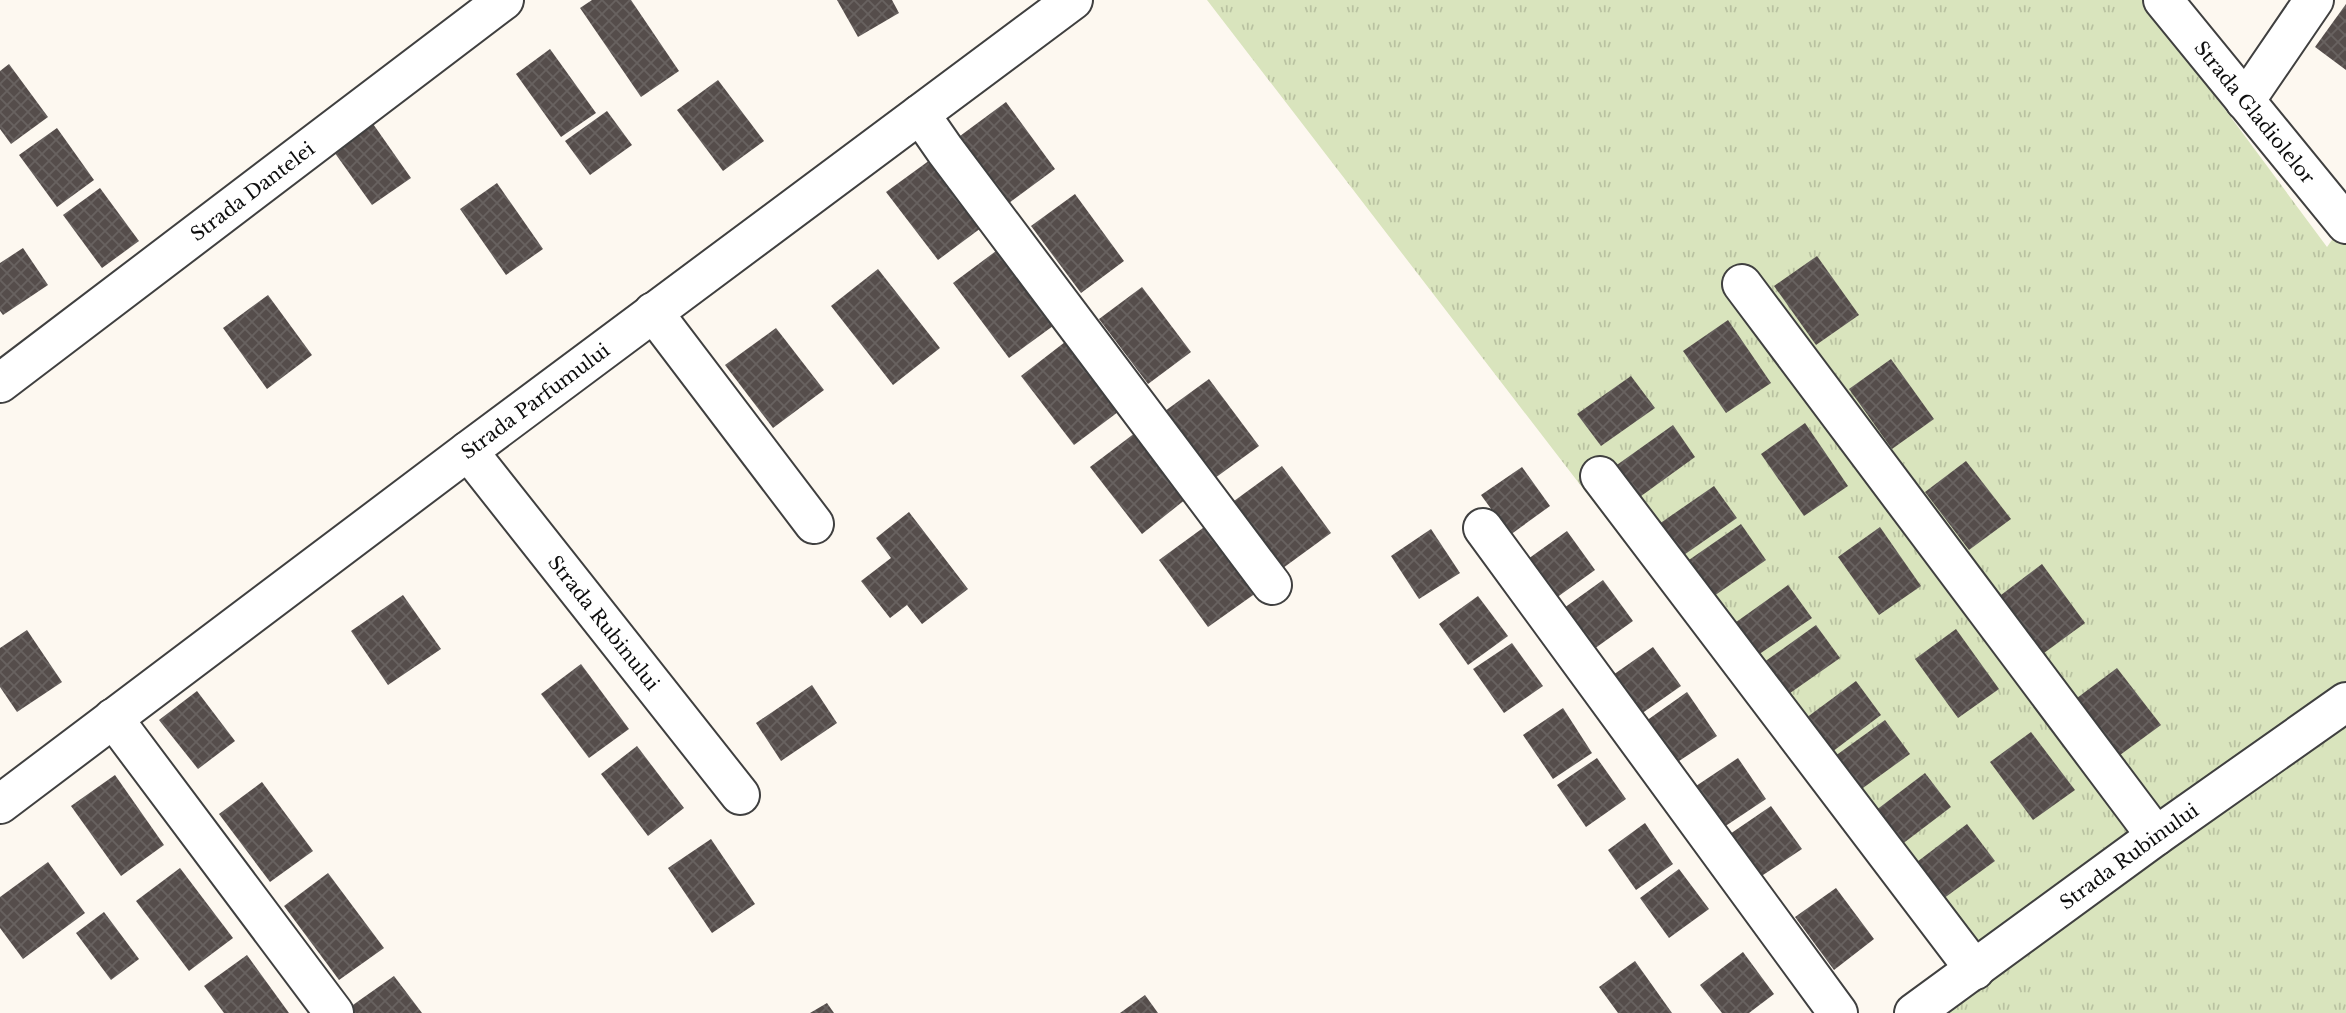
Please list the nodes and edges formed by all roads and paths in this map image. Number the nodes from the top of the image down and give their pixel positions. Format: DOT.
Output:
graph roads {
  1 [pos="504,0"];
  2 [pos="1073,0"];
  3 [pos="2163,0"];
  4 [pos="2314,0"];
  5 [pos="2245,101"];
  6 [pos="920,114"];
  7 [pos="2346,224"];
  8 [pos="1742,284"];
  9 [pos="653,312"];
  10 [pos="0,383"];
  11 [pos="468,451"];
  12 [pos="1600,476"];
  13 [pos="814,524"];
  14 [pos="1483,528"];
  15 [pos="1272,585"];
  16 [pos="2346,702"];
  17 [pos="113,719"];
  18 [pos="740,795"];
  19 [pos="0,804"];
  20 [pos="2156,836"];
  21 [pos="1975,970"];
  22 [pos="334,1013"];
  23 [pos="1838,1013"];
  24 [pos="1914,1013"];
  1 -- 10 [label="street, Strada Dantelei"];
  2 -- 6 [label="street, Strada Parfumului"];
  3 -- 5 [label="street, Strada Gladiolelor"];
  4 -- 5 [label="street"];
  5 -- 7 [label="street, Strada Gladiolelor"];
  6 -- 9 [label="street, Strada Parfumului"];
  6 -- 15 [label="street"];
  8 -- 20 [label="street"];
  9 -- 11 [label="street, Strada Parfumului"];
  9 -- 13 [label="street"];
  11 -- 17 [label="street, Strada Parfumului"];
  11 -- 18 [label="street, Strada Rubinului"];
  12 -- 21 [label="street"];
  14 -- 23 [label="street"];
  16 -- 20 [label="street, Strada Rubinului"];
  17 -- 19 [label="street, Strada Parfumului"];
  17 -- 22 [label="street"];
  20 -- 21 [label="street, Strada Rubinului"];
  21 -- 24 [label="street, Strada Rubinului"];
}
